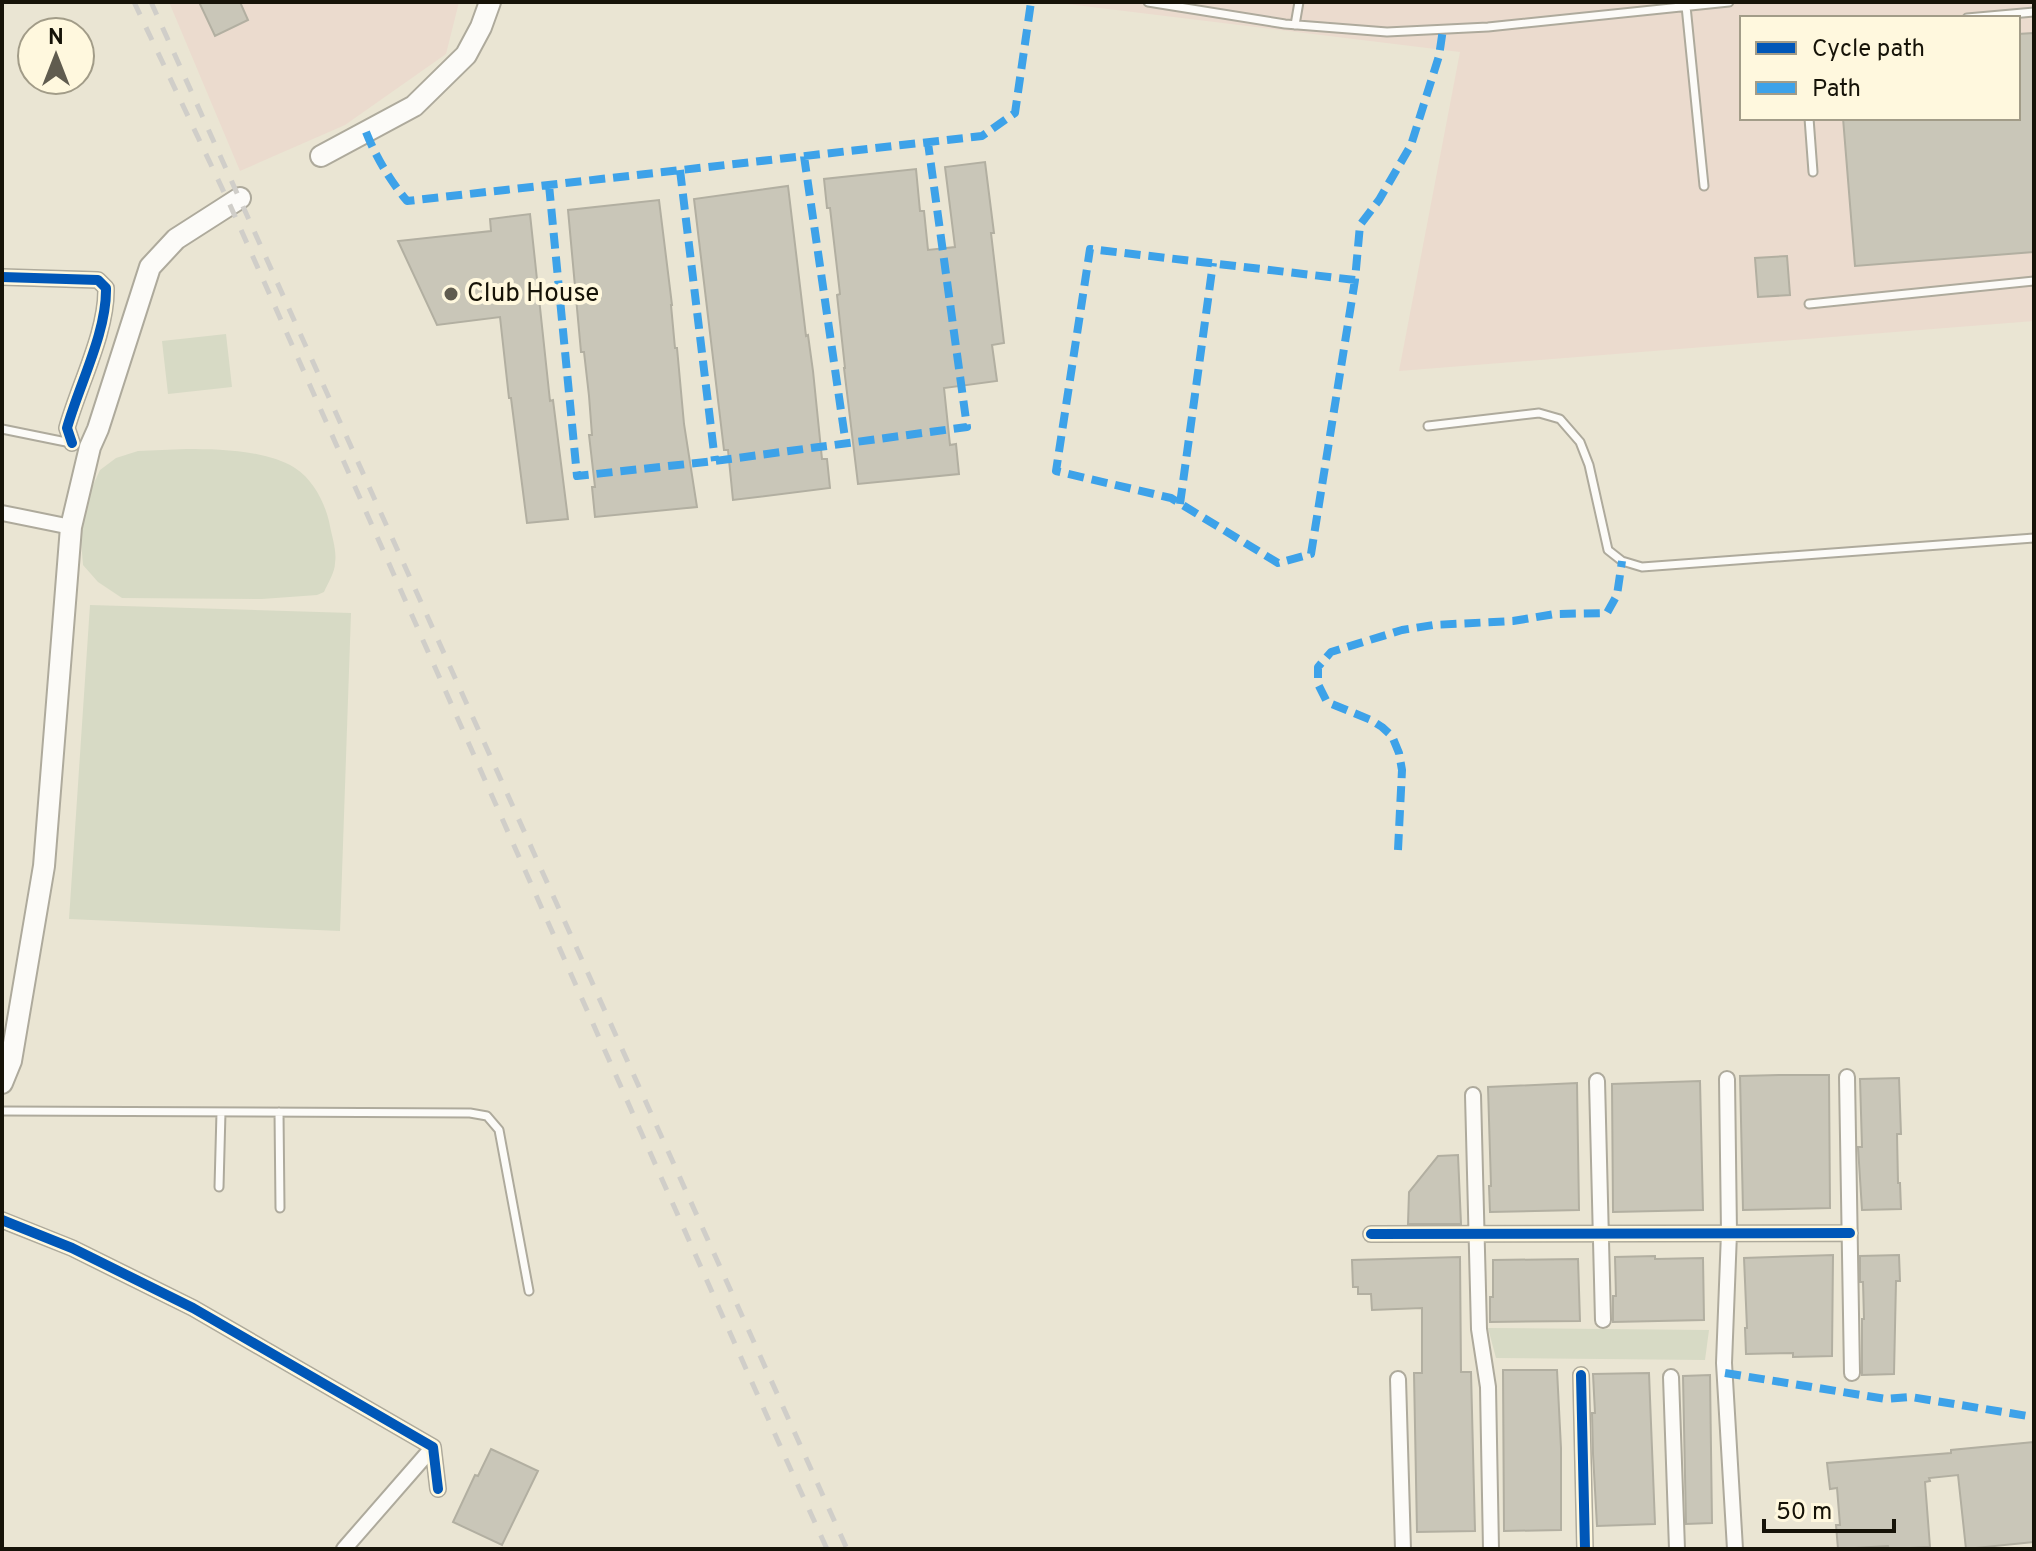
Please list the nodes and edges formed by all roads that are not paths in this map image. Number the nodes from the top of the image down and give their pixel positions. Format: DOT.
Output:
graph roads {
  1 [pos="490,2"];
  2 [pos="1148,2"];
  3 [pos="1298,2"];
  4 [pos="1729,2"];
  5 [pos="1686,6"];
  6 [pos="2034,12"];
  7 [pos="1989,16"];
  8 [pos="1295,25"];
  9 [pos="1809,120"];
  10 [pos="321,156"];
  11 [pos="1813,172"];
  12 [pos="1704,186"];
  13 [pos="240,198"];
  14 [pos="2,277"];
  15 [pos="2034,281"];
  16 [pos="1809,304"];
  17 [pos="1428,426"];
  18 [pos="2,429"];
  19 [pos="81,445"];
  20 [pos="2,513"];
  21 [pos="71,527"];
  22 [pos="2034,538"];
  23 [pos="7,1060"];
  24 [pos="1847,1077"];
  25 [pos="1727,1079"];
  26 [pos="1597,1081"];
  27 [pos="2,1083"];
  28 [pos="1473,1095"];
  29 [pos="2,1111"];
  30 [pos="221,1112"];
  31 [pos="279,1112"];
  32 [pos="219,1187"];
  33 [pos="280,1208"];
  34 [pos="2,1220"];
  35 [pos="1729,1233"];
  36 [pos="1850,1233"];
  37 [pos="1371,1234"];
  38 [pos="1478,1234"];
  39 [pos="1601,1234"];
  40 [pos="529,1291"];
  41 [pos="1603,1320"];
  42 [pos="1852,1373"];
  43 [pos="1581,1375"];
  44 [pos="1671,1377"];
  45 [pos="1398,1379"];
  46 [pos="433,1447"];
  47 [pos="438,1489"];
  48 [pos="344,1549"];
  49 [pos="1403,1549"];
  50 [pos="1491,1549"];
  51 [pos="1585,1549"];
  52 [pos="1677,1549"];
  53 [pos="1735,1549"];
  1 -- 10 [label="main road"];
  2 -- 8 [label="lane"];
  3 -- 8 [label="lane"];
  4 -- 5 [label="lane"];
  5 -- 8 [label="lane"];
  5 -- 12 [label="lane"];
  6 -- 7 [label="lane"];
  9 -- 11 [label="lane"];
  13 -- 19 [label="main road"];
  14 -- 19 [label="street"];
  15 -- 16 [label="lane"];
  17 -- 22 [label="lane"];
  18 -- 19 [label="lane"];
  19 -- 21 [label="main road"];
  20 -- 21 [label="street"];
  21 -- 23 [label="main road"];
  23 -- 27 [label="main road"];
  24 -- 36 [label="street"];
  25 -- 35 [label="street"];
  26 -- 39 [label="street"];
  28 -- 38 [label="street"];
  29 -- 30 [label="lane"];
  30 -- 31 [label="lane"];
  30 -- 32 [label="lane"];
  31 -- 33 [label="lane"];
  31 -- 40 [label="lane"];
  34 -- 46 [label="street"];
  35 -- 36 [label="street"];
  35 -- 39 [label="street"];
  35 -- 53 [label="street"];
  36 -- 42 [label="street"];
  37 -- 38 [label="street"];
  38 -- 39 [label="street"];
  38 -- 50 [label="street"];
  39 -- 41 [label="street"];
  43 -- 51 [label="street"];
  44 -- 52 [label="street"];
  45 -- 49 [label="street"];
  46 -- 47 [label="street"];
  46 -- 48 [label="street"];
}
